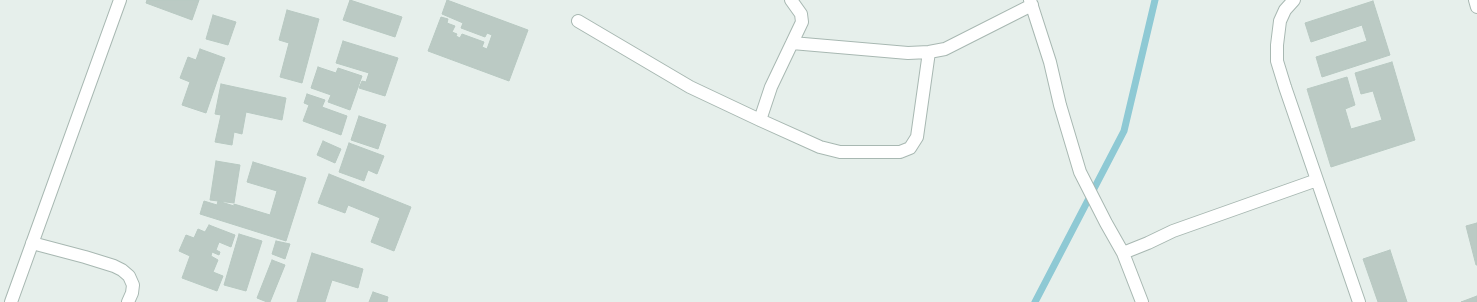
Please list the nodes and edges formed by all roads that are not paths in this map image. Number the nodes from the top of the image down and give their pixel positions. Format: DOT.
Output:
graph roads {
  1 [pos="120,0"];
  2 [pos="791,0"];
  3 [pos="1294,0"];
  4 [pos="1474,0"];
  5 [pos="1031,2"];
  6 [pos="1477,7"];
  7 [pos="578,21"];
  8 [pos="792,43"];
  9 [pos="929,52"];
  10 [pos="760,120"];
  11 [pos="1317,180"];
  12 [pos="32,243"];
  13 [pos="1123,253"];
  14 [pos="11,302"];
  15 [pos="128,302"];
  16 [pos="1142,302"];
  17 [pos="1359,302"];
  1 -- 12 [label="street"];
  2 -- 8 [label="street"];
  3 -- 11 [label="street"];
  4 -- 6 [label="street"];
  5 -- 9 [label="street"];
  5 -- 13 [label="street"];
  7 -- 10 [label="street"];
  8 -- 9 [label="street"];
  8 -- 10 [label="street"];
  9 -- 10 [label="street"];
  11 -- 13 [label="street"];
  11 -- 17 [label="street"];
  12 -- 14 [label="street"];
  12 -- 15 [label="street"];
  13 -- 16 [label="street"];
}
